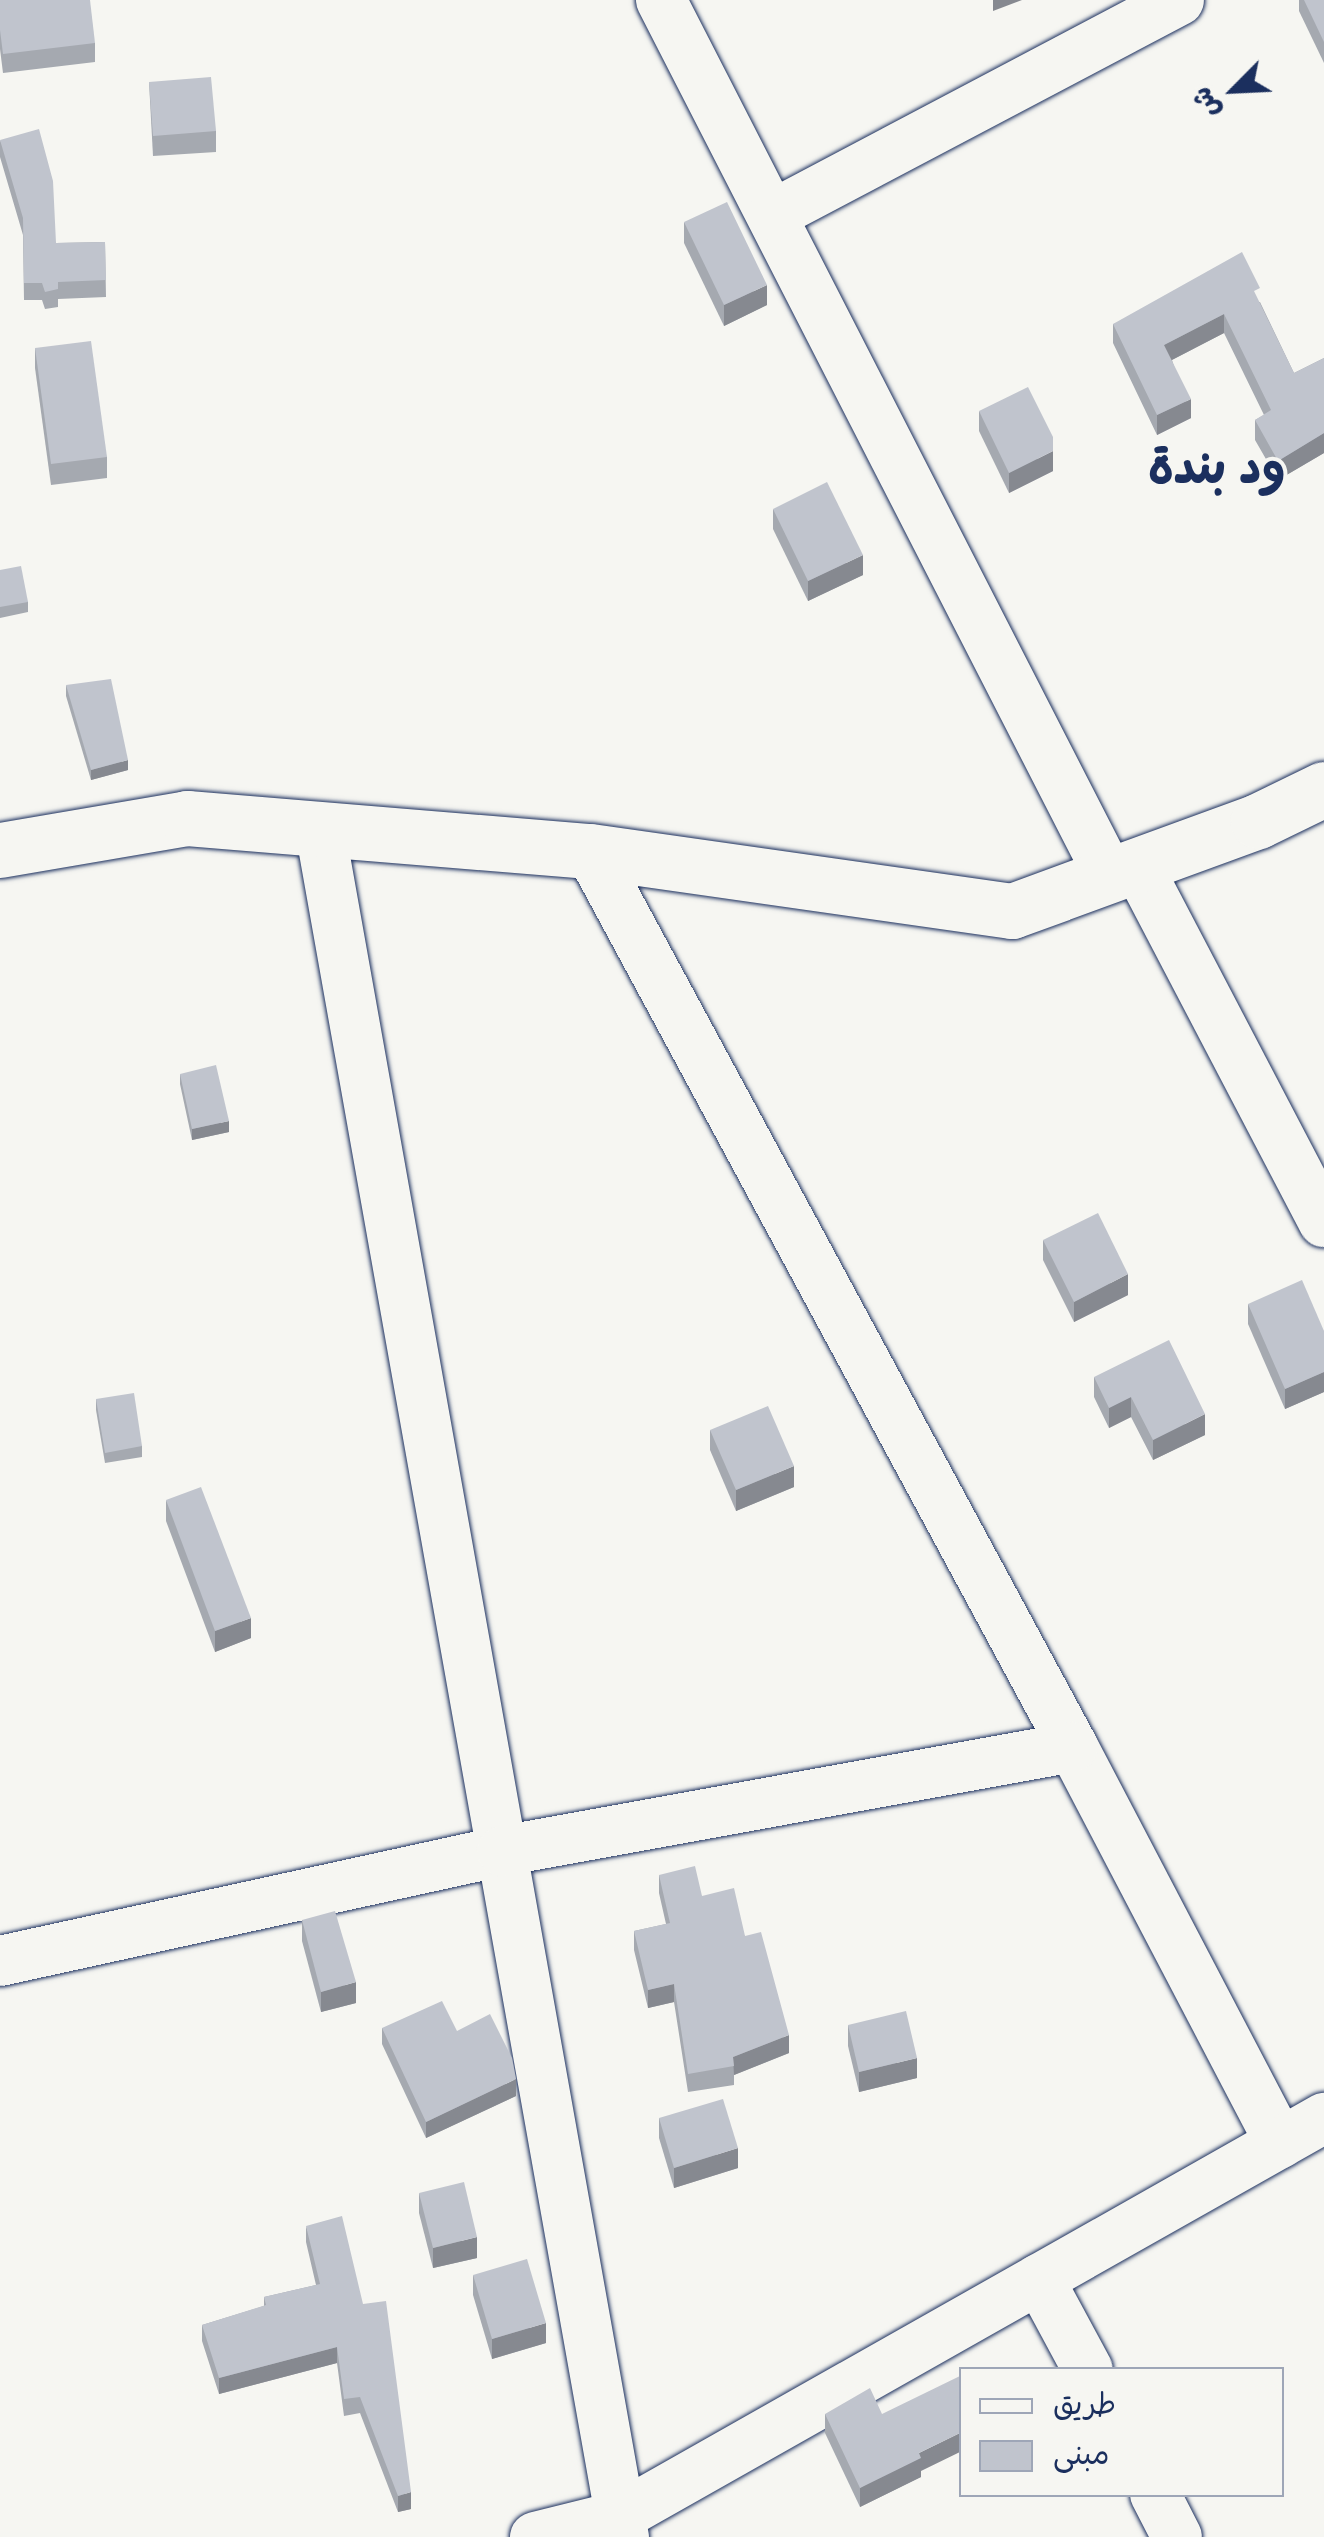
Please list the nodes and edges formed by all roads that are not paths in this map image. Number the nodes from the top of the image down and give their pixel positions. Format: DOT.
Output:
graph roads {
  1 [pos="661,0"];
  2 [pos="1179,0"];
  3 [pos="772,215"];
  4 [pos="1324,789"];
  5 [pos="320,829"];
  6 [pos="0,850"];
  7 [pos="590,851"];
  8 [pos="1123,870"];
  9 [pos="1324,1222"];
  10 [pos="1073,1747"];
  11 [pos="502,1851"];
  12 [pos="0,1961"];
  13 [pos="1324,2118"];
  14 [pos="1280,2144"];
  15 [pos="1039,2279"];
  16 [pos="1086,2367"];
  17 [pos="1156,2497"];
  18 [pos="622,2526"];
  19 [pos="535,2537"];
  20 [pos="1177,2537"];
  1 -- 3 [label="street"];
  2 -- 3 [label="street"];
  3 -- 8 [label="street"];
  4 -- 8 [label="street"];
  5 -- 6 [label="street"];
  5 -- 7 [label="street"];
  5 -- 11 [label="street"];
  7 -- 8 [label="street"];
  7 -- 10 [label="street"];
  8 -- 9 [label="street"];
  10 -- 11 [label="street"];
  10 -- 14 [label="street"];
  11 -- 12 [label="street"];
  11 -- 18 [label="street"];
  13 -- 14 [label="street"];
  14 -- 15 [label="street"];
  15 -- 16 [label="street"];
  15 -- 18 [label="street"];
  17 -- 20 [label="street"];
  18 -- 19 [label="street"];
}
